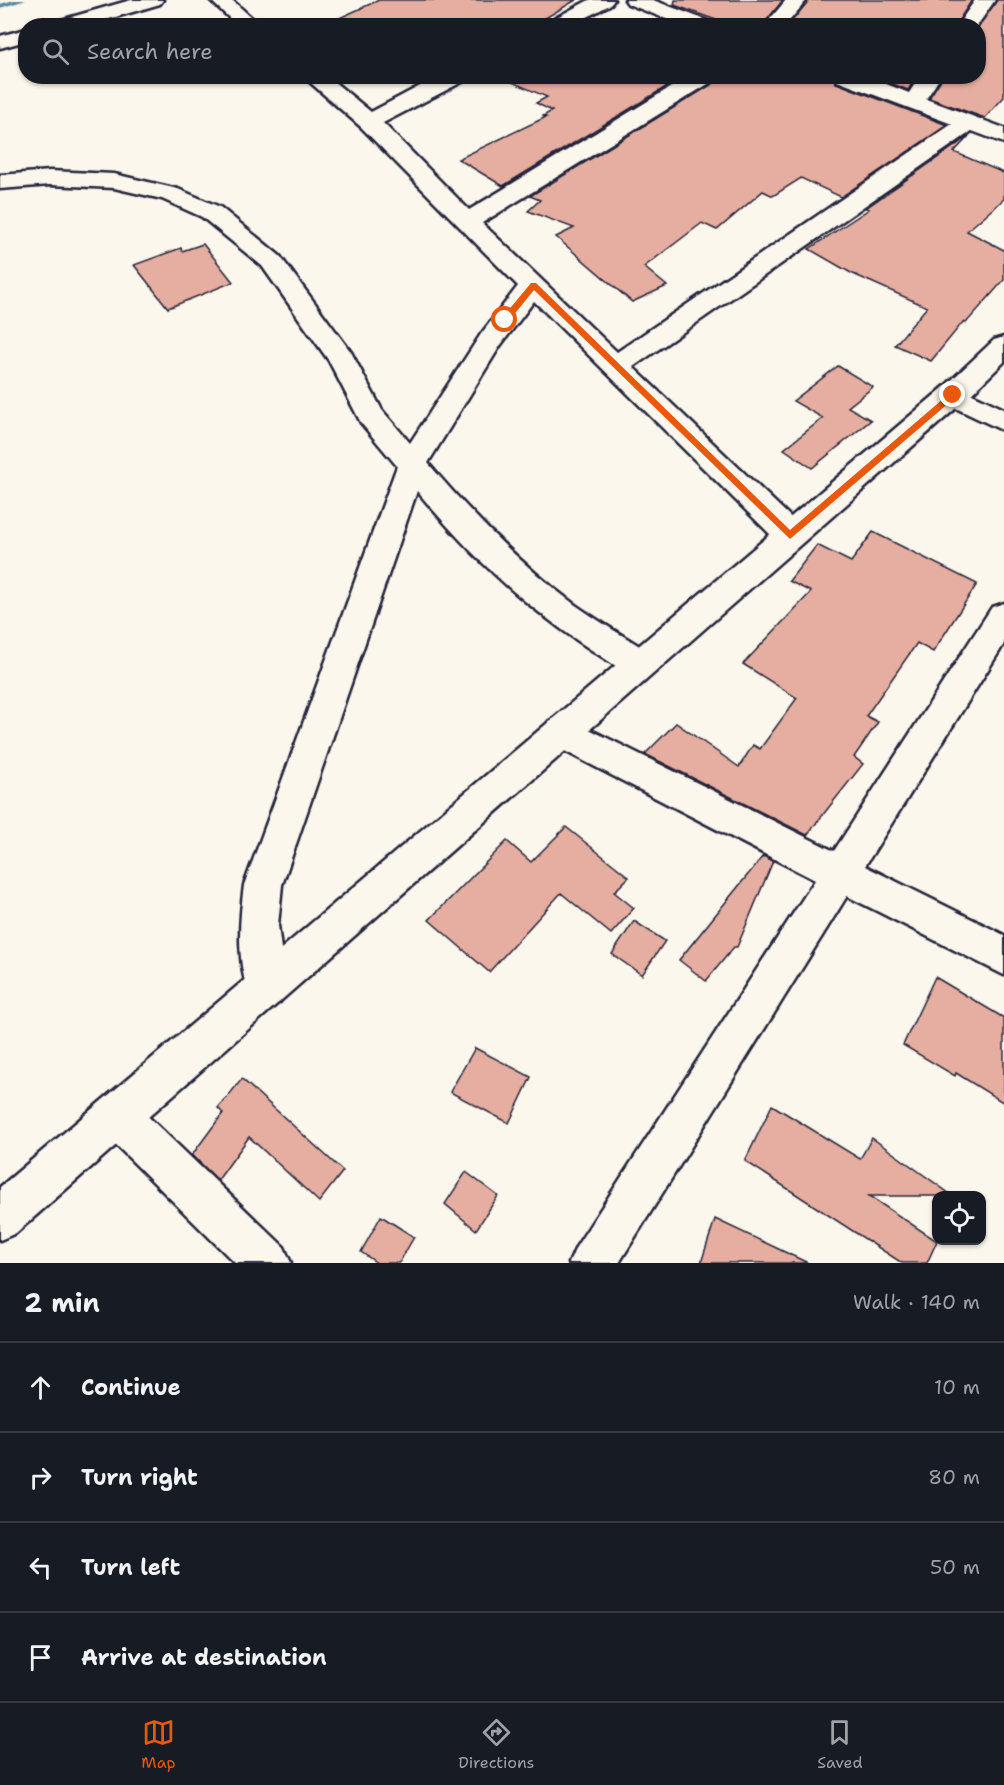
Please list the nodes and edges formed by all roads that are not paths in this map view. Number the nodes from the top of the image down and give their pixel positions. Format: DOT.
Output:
graph roads {
  1 [pos="153,0"];
  2 [pos="220,0"];
  3 [pos="604,0"];
  4 [pos="635,0"];
  5 [pos="797,0"];
  6 [pos="985,0"];
  7 [pos="89,18"];
  8 [pos="241,18"];
  9 [pos="570,18"];
  10 [pos="683,18"];
  11 [pos="781,18"];
  12 [pos="973,18"];
  13 [pos="18,37"];
  14 [pos="0,42"];
  15 [pos="323,84"];
  16 [pos="441,84"];
  17 [pos="692,84"];
  18 [pos="867,84"];
  19 [pos="926,84"];
  20 [pos="914,101"];
  21 [pos="369,122"];
  22 [pos="969,123"];
  23 [pos="1004,136"];
  24 [pos="0,182"];
  25 [pos="467,222"];
  26 [pos="533,285"];
  27 [pos="1004,345"];
  28 [pos="617,366"];
  29 [pos="953,395"];
  30 [pos="1004,421"];
  31 [pos="412,464"];
  32 [pos="790,535"];
  33 [pos="1004,616"];
  34 [pos="640,664"];
  35 [pos="561,732"];
  36 [pos="840,873"];
  37 [pos="1004,956"];
  38 [pos="266,988"];
  39 [pos="118,1117"];
  40 [pos="0,1217"];
  41 [pos="268,1263"];
  42 [pos="592,1263"];
  1 -- 7 [label="street"];
  2 -- 8 [label="street"];
  3 -- 9 [label="street"];
  4 -- 10 [label="street"];
  5 -- 11 [label="street"];
  6 -- 12 [label="street"];
  13 -- 14 [label="street"];
  15 -- 21 [label="street"];
  16 -- 21 [label="street"];
  17 -- 25 [label="street"];
  18 -- 20 [label="street"];
  19 -- 20 [label="street"];
  20 -- 22 [label="street"];
  21 -- 25 [label="street"];
  22 -- 23 [label="street"];
  22 -- 28 [label="street"];
  24 -- 31 [label="street"];
  25 -- 26 [label="street"];
  26 -- 28 [label="street"];
  26 -- 31 [label="street"];
  27 -- 29 [label="street"];
  28 -- 32 [label="street"];
  29 -- 30 [label="street"];
  29 -- 32 [label="street"];
  31 -- 34 [label="street"];
  31 -- 38 [label="street"];
  32 -- 34 [label="street"];
  33 -- 36 [label="street"];
  34 -- 35 [label="street"];
  35 -- 36 [label="street"];
  35 -- 38 [label="street"];
  36 -- 37 [label="street"];
  36 -- 42 [label="street"];
  38 -- 39 [label="street"];
  39 -- 40 [label="street"];
  39 -- 41 [label="street"];
}
